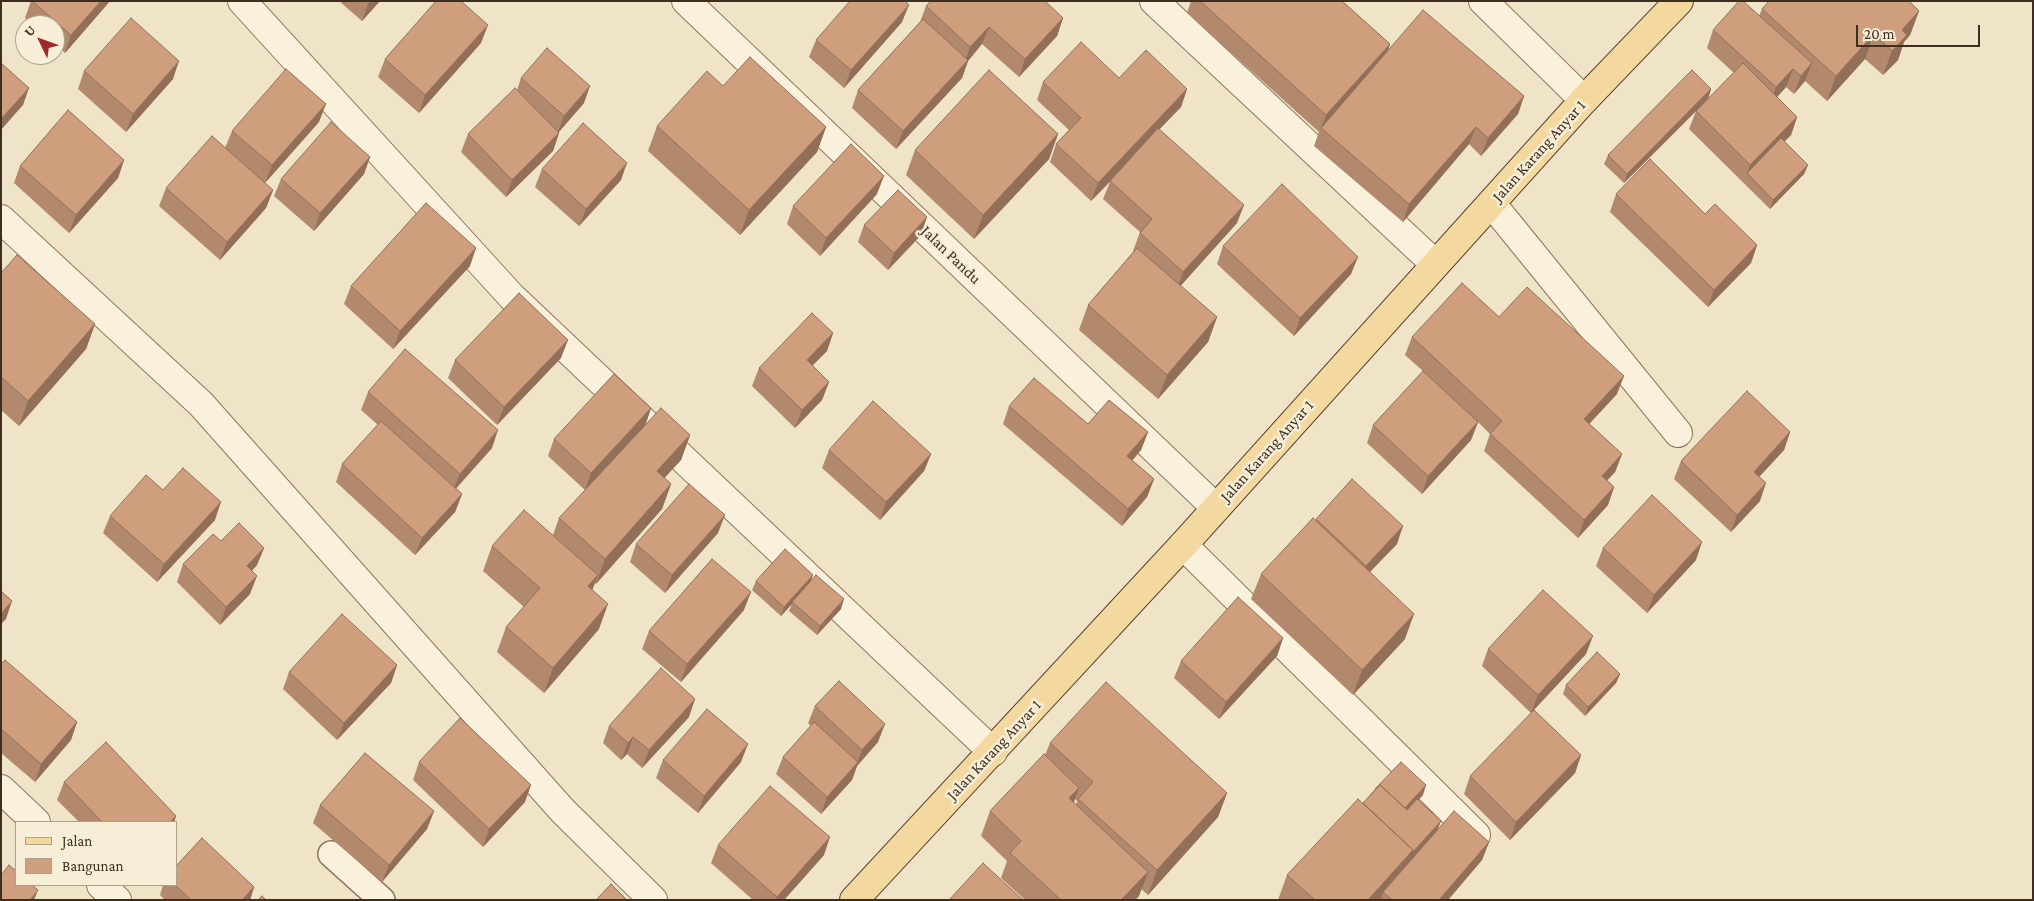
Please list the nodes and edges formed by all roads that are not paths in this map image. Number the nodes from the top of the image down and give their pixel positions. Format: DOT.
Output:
graph roads {
  1 [pos="242,1"];
  2 [pos="686,1"];
  3 [pos="1154,1"];
  4 [pos="1482,1"];
  5 [pos="1679,1"];
  6 [pos="1584,100"];
  7 [pos="1492,204"];
  8 [pos="1,219"];
  9 [pos="1435,264"];
  10 [pos="1678,433"];
  11 [pos="1216,508"];
  12 [pos="1183,545"];
  13 [pos="993,752"];
  14 [pos="1,789"];
  15 [pos="35,821"];
  16 [pos="1476,836"];
  17 [pos="331,854"];
  18 [pos="103,886"];
  19 [pos="117,900"];
  20 [pos="382,900"];
  21 [pos="652,900"];
  22 [pos="854,900"];
  1 -- 13 [label="street"];
  2 -- 11 [label="street, Jalan Pandu"];
  3 -- 9 [label="street"];
  4 -- 6 [label="street"];
  5 -- 6 [label="main road, Jalan Karang Anyar 1"];
  6 -- 7 [label="main road, Jalan Karang Anyar 1"];
  7 -- 9 [label="main road, Jalan Karang Anyar 1"];
  7 -- 10 [label="street"];
  8 -- 21 [label="street"];
  9 -- 11 [label="main road, Jalan Karang Anyar 1"];
  11 -- 12 [label="main road, Jalan Karang Anyar 1"];
  12 -- 13 [label="main road, Jalan Karang Anyar 1"];
  12 -- 16 [label="street"];
  13 -- 22 [label="main road, Jalan Karang Anyar 1"];
  14 -- 15 [label="street"];
  17 -- 20 [label="lane"];
  18 -- 19 [label="street"];
}
